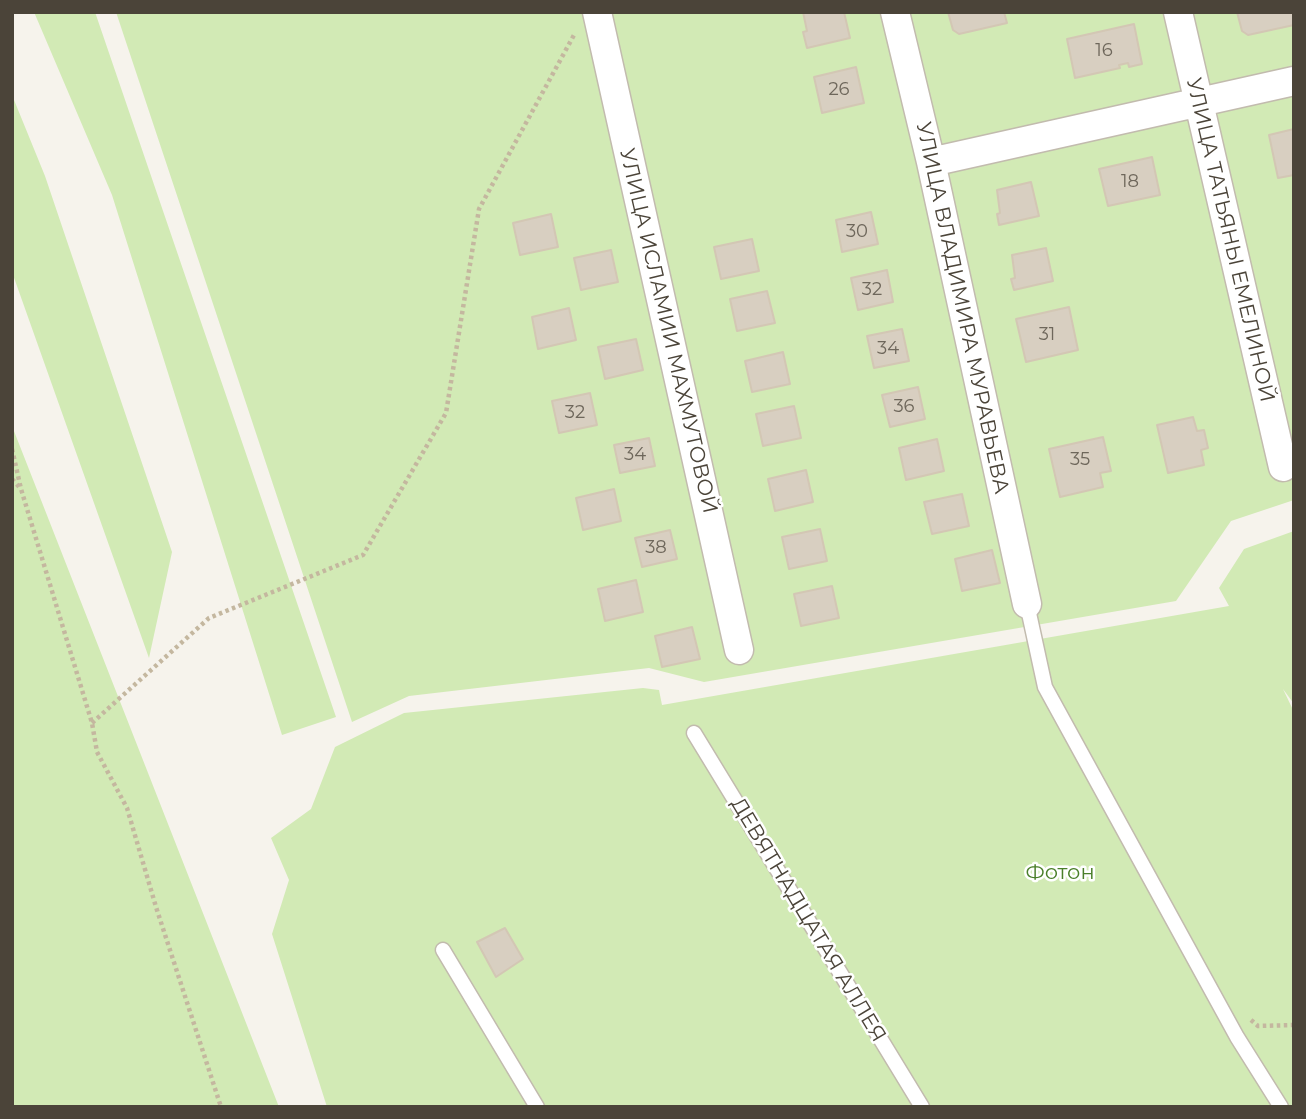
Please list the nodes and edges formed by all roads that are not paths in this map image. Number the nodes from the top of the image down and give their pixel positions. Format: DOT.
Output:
graph roads {
  1 [pos="895,12"];
  2 [pos="1178,12"];
  3 [pos="589,18"];
  4 [pos="1294,81"];
  5 [pos="1199,102"];
  6 [pos="931,162"];
  7 [pos="1283,467"];
  8 [pos="1027,604"];
  9 [pos="739,650"];
  10 [pos="694,733"];
  11 [pos="443,950"];
  12 [pos="537,1107"];
  13 [pos="922,1107"];
  14 [pos="1280,1107"];
  1 -- 6 [label="street, УЛИЦА ВЛАДИМИРА МУРАВЬЕВА"];
  2 -- 5 [label="street, УЛИЦА ТАТЬЯНЫ ЕМЕЛИНОЙ"];
  3 -- 9 [label="street, УЛИЦА ИСЛАМИИ МАХМУТОВОЙ"];
  4 -- 5 [label="street"];
  5 -- 6 [label="street"];
  5 -- 7 [label="street, УЛИЦА ТАТЬЯНЫ ЕМЕЛИНОЙ"];
  6 -- 8 [label="street, УЛИЦА ВЛАДИМИРА МУРАВЬЕВА"];
  8 -- 14 [label="lane"];
  10 -- 13 [label="lane, ДЕВЯТНАДЦАТАЯ АЛЛЕЯ"];
  11 -- 12 [label="lane"];
}
